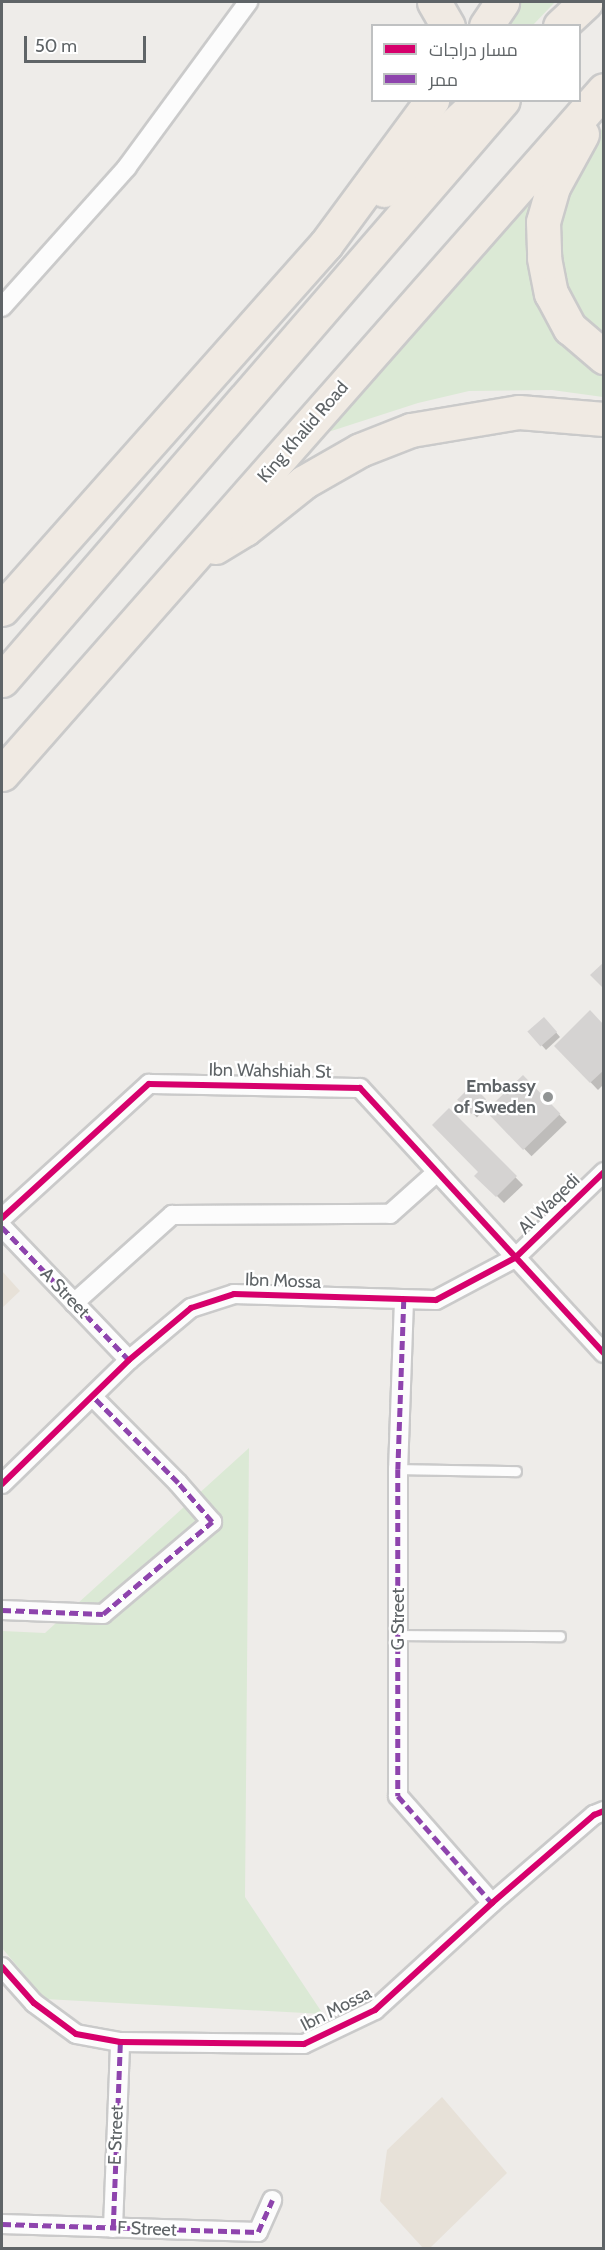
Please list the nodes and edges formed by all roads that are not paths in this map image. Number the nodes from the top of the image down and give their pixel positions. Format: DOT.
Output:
graph roads {
  1 [pos="248,2"];
  2 [pos="434,2"];
  3 [pos="502,2"];
  4 [pos="587,2"];
  5 [pos="447,24"];
  6 [pos="487,24"];
  7 [pos="562,24"];
  8 [pos="570,24"];
  9 [pos="603,90"];
  10 [pos="603,95"];
  11 [pos="429,102"];
  12 [pos="478,102"];
  13 [pos="501,102"];
  14 [pos="414,114"];
  15 [pos="326,244"];
  16 [pos="2,307"];
  17 [pos="603,357"];
  18 [pos="603,419"];
  19 [pos="185,565"];
  20 [pos="2,609"];
  21 [pos="2,680"];
  22 [pos="2,774"];
  23 [pos="437,1172"];
  24 [pos="603,1172"];
  25 [pos="2,1218"];
  26 [pos="2,1227"];
  27 [pos="515,1258"];
  28 [pos="404,1300"];
  29 [pos="74,1303"];
  30 [pos="603,1353"];
  31 [pos="129,1360"];
  32 [pos="93,1396"];
  33 [pos="398,1469"];
  34 [pos="516,1471"];
  35 [pos="2,1484"];
  36 [pos="2,1610"];
  37 [pos="398,1635"];
  38 [pos="560,1636"];
  39 [pos="603,1811"];
  40 [pos="492,1904"];
  41 [pos="2,1967"];
  42 [pos="120,2042"];
  43 [pos="272,2200"];
  44 [pos="2,2224"];
  45 [pos="113,2228"];
  1 -- 16 [label="street"];
  2 -- 5 [label="highway"];
  3 -- 6 [label="highway"];
  4 -- 7 [label="highway"];
  4 -- 8 [label="highway"];
  9 -- 19 [label="highway, King Khalid Road"];
  10 -- 17 [label="highway"];
  11 -- 14 [label="highway"];
  12 -- 15 [label="highway"];
  13 -- 21 [label="highway"];
  14 -- 15 [label="highway"];
  15 -- 20 [label="highway"];
  18 -- 19 [label="highway"];
  19 -- 22 [label="highway, King Khalid Road"];
  23 -- 25 [label="street, Ibn Wahshiah St"];
  23 -- 27 [label="street, Ibn Wahshiah St"];
  23 -- 29 [label="street"];
  24 -- 27 [label="street, Al Waqedi"];
  26 -- 29 [label="street, A Street"];
  27 -- 28 [label="street, Ibn Mossa"];
  27 -- 30 [label="street, Ibn Wahshiah St"];
  28 -- 31 [label="street, Ibn Mossa"];
  28 -- 33 [label="street, G Street"];
  29 -- 31 [label="street, A Street"];
  31 -- 32 [label="street, Ibn Mossa"];
  32 -- 35 [label="street, Ibn Mossa"];
  32 -- 36 [label="street"];
  33 -- 34 [label="lane"];
  33 -- 37 [label="street, G Street"];
  37 -- 38 [label="lane"];
  37 -- 40 [label="street, G Street"];
  39 -- 40 [label="street, Ibn Mossa"];
  40 -- 42 [label="street, Ibn Mossa"];
  41 -- 42 [label="street, Ibn Mossa"];
  42 -- 45 [label="street, E Street"];
  43 -- 45 [label="street, F Street"];
  44 -- 45 [label="street, F Street"];
}
